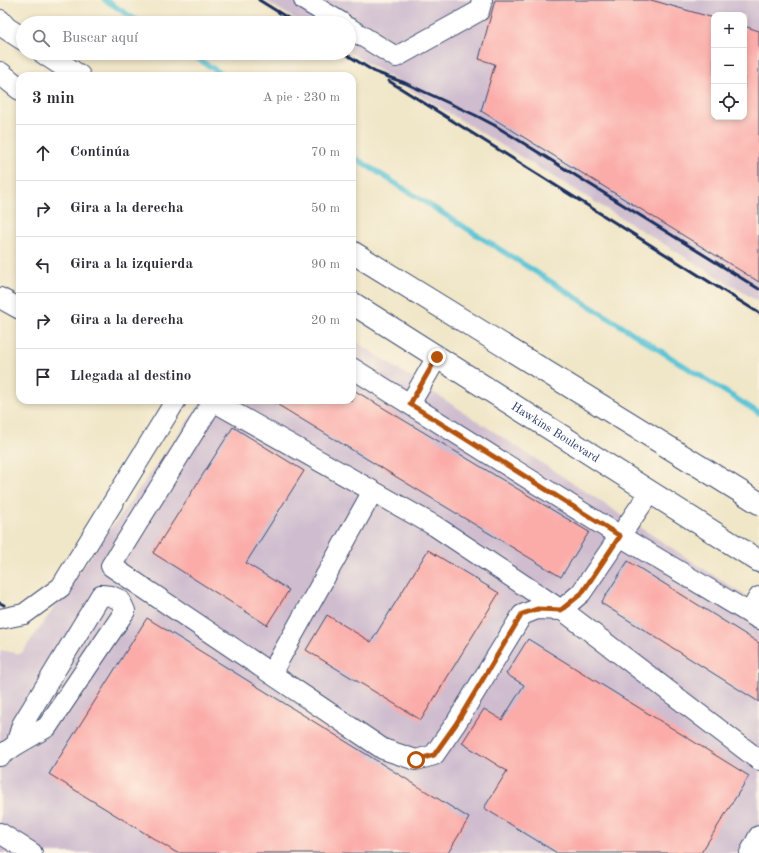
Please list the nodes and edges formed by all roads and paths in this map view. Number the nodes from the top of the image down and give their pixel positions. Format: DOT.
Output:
graph roads {
  1 [pos="304,0"];
  2 [pos="482,0"];
  3 [pos="330,16"];
  4 [pos="0,21"];
  5 [pos="356,32"];
  6 [pos="16,34"];
  7 [pos="55,60"];
  8 [pos="73,72"];
  9 [pos="0,73"];
  10 [pos="16,86"];
  11 [pos="356,254"];
  12 [pos="0,298"];
  13 [pos="356,306"];
  14 [pos="16,307"];
  15 [pos="437,357"];
  16 [pos="356,370"];
  17 [pos="174,404"];
  18 [pos="211,404"];
  19 [pos="220,404"];
  20 [pos="410,404"];
  21 [pos="373,491"];
  22 [pos="650,492"];
  23 [pos="759,502"];
  24 [pos="620,536"];
  25 [pos="759,560"];
  26 [pos="561,610"];
  27 [pos="756,610"];
  28 [pos="0,619"];
  29 [pos="271,674"];
  30 [pos="16,745"];
  31 [pos="0,756"];
  32 [pos="759,760"];
  33 [pos="0,834"];
  34 [pos="759,836"];
  35 [pos="32,853"];
  36 [pos="750,853"];
  1 -- 3 [label="street"];
  2 -- 5 [label="street"];
  4 -- 6 [label="main road"];
  7 -- 8 [label="main road"];
  9 -- 10 [label="main road"];
  11 -- 23 [label="main road"];
  12 -- 14 [label="street"];
  13 -- 15 [label="main road, Hawkins Boulevard"];
  15 -- 20 [label="street"];
  15 -- 22 [label="main road, Hawkins Boulevard"];
  16 -- 20 [label="street"];
  17 -- 28 [label="street"];
  18 -- 29 [label="street"];
  19 -- 21 [label="street"];
  20 -- 24 [label="street"];
  21 -- 26 [label="street"];
  21 -- 29 [label="street"];
  22 -- 24 [label="street"];
  22 -- 25 [label="main road, Hawkins Boulevard"];
  24 -- 26 [label="street"];
  24 -- 27 [label="street"];
  26 -- 29 [label="street"];
  26 -- 32 [label="street"];
  30 -- 30 [label="street"];
  30 -- 31 [label="street"];
  33 -- 35 [label="street"];
  34 -- 36 [label="street"];
}
